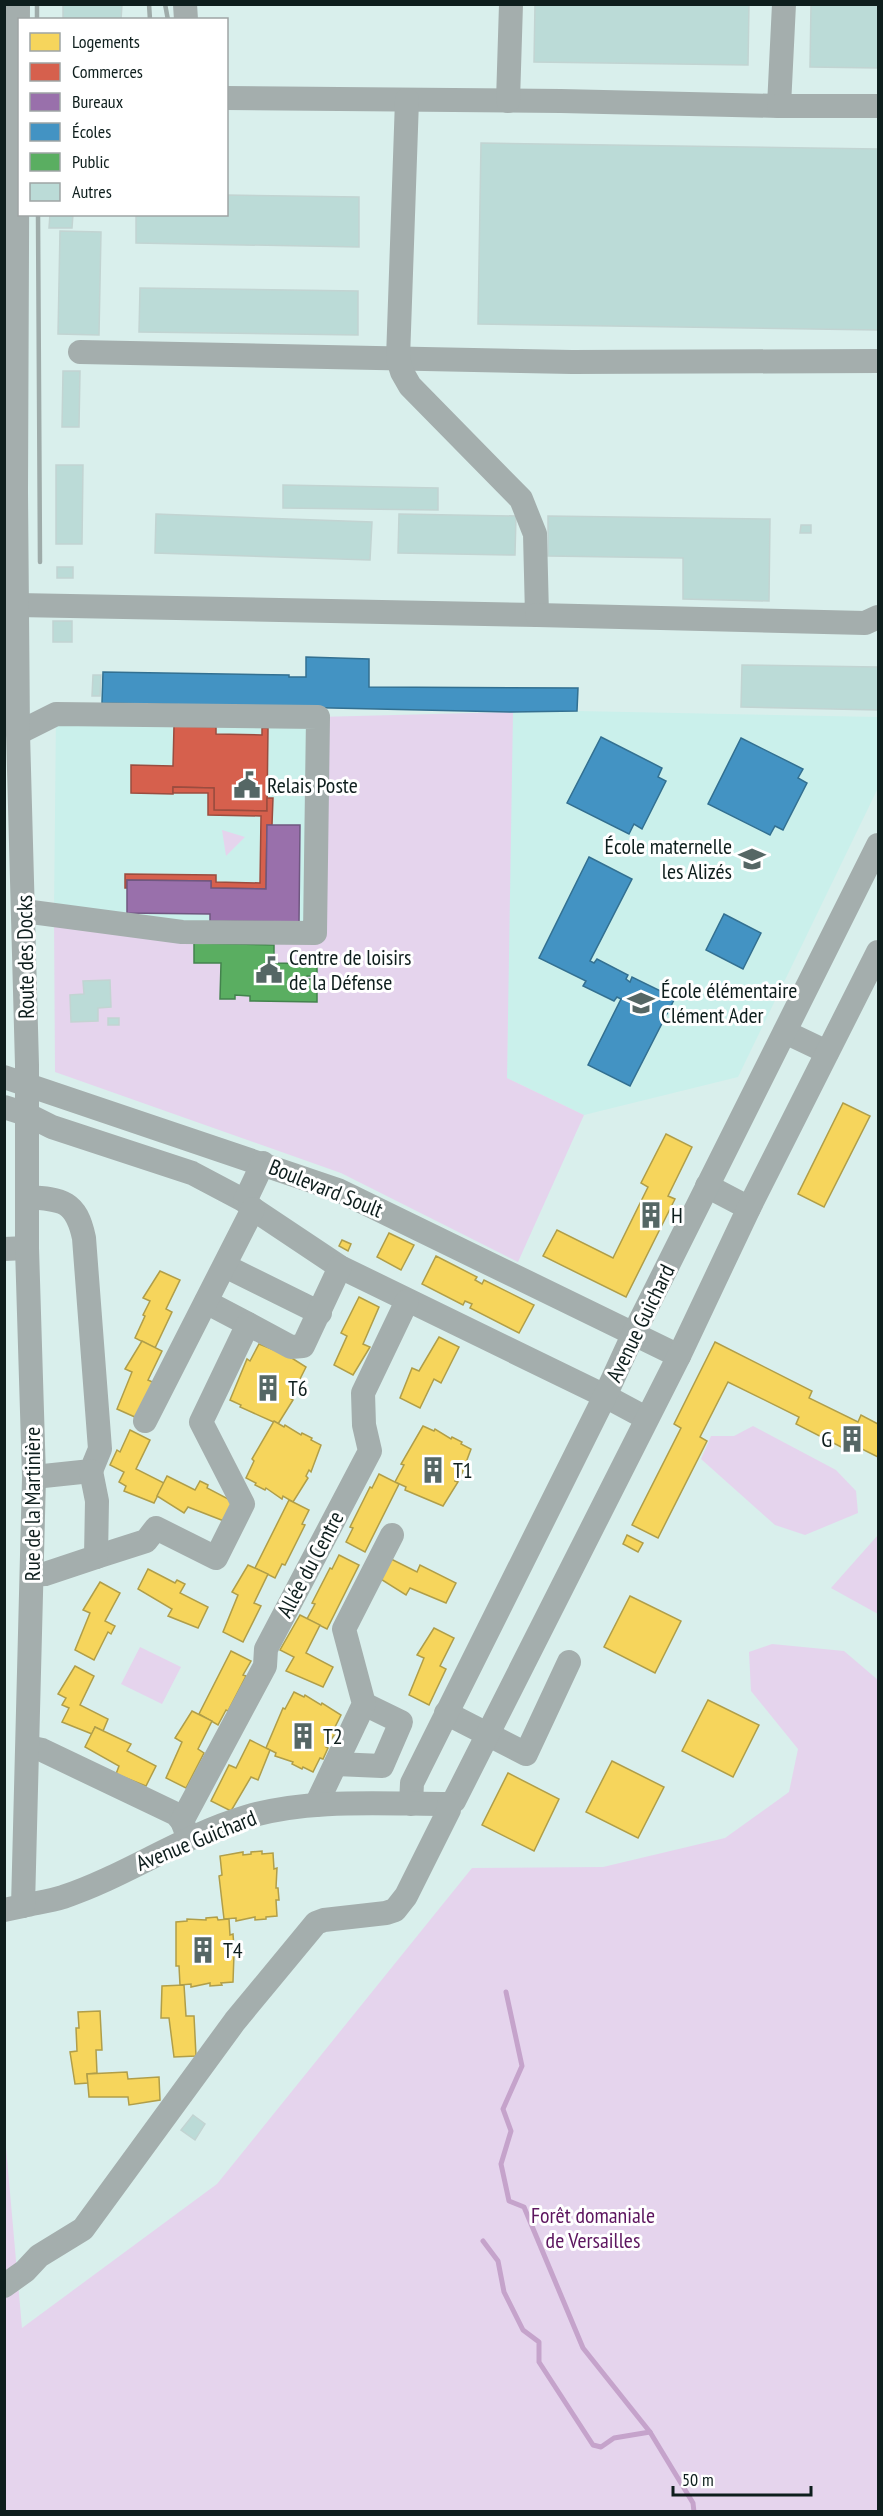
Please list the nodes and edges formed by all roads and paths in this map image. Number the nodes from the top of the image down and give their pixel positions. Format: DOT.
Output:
graph roads {
  1 [pos="18,4"];
  2 [pos="511,4"];
  3 [pos="784,4"];
  4 [pos="11,35"];
  5 [pos="228,98"];
  6 [pos="11,100"];
  7 [pos="406,100"];
  8 [pos="508,100"];
  9 [pos="780,106"];
  10 [pos="879,106"];
  11 [pos="80,352"];
  12 [pos="398,359"];
  13 [pos="879,361"];
  14 [pos="10,492"];
  15 [pos="17,605"];
  16 [pos="537,615"];
  17 [pos="879,617"];
  18 [pos="14,743"];
  19 [pos="879,845"];
  20 [pos="24,911"];
  21 [pos="879,952"];
  22 [pos="785,1032"];
  23 [pos="827,1052"];
  24 [pos="15,1079"];
  25 [pos="15,1110"];
  26 [pos="263,1163"];
  27 [pos="707,1186"];
  28 [pos="27,1197"];
  29 [pos="249,1205"];
  30 [pos="749,1208"];
  31 [pos="16,1249"];
  32 [pos="225,1266"];
  33 [pos="340,1267"];
  34 [pos="407,1301"];
  35 [pos="206,1302"];
  36 [pos="320,1313"];
  37 [pos="248,1324"];
  38 [pos="633,1335"];
  39 [pos="679,1356"];
  40 [pos="605,1396"];
  41 [pos="646,1418"];
  42 [pos="145,1421"];
  43 [pos="91,1471"];
  44 [pos="34,1477"];
  45 [pos="392,1535"];
  46 [pos="96,1557"];
  47 [pos="32,1575"];
  48 [pos="569,1662"];
  49 [pos="364,1704"];
  50 [pos="446,1713"];
  51 [pos="487,1734"];
  52 [pos="28,1747"];
  53 [pos="336,1764"];
  54 [pos="411,1804"];
  55 [pos="449,1804"];
  56 [pos="316,1805"];
  57 [pos="185,1830"];
  58 [pos="14,1908"];
  59 [pos="4,2286"];
  1 -- 4 [label="street, Route des Docks"];
  2 -- 8 [label="street"];
  3 -- 9 [label="street"];
  4 -- 6 [label="street, Route des Docks"];
  5 -- 7 [label="street"];
  6 -- 14 [label="street, Route des Docks"];
  7 -- 8 [label="street"];
  7 -- 12 [label="street"];
  8 -- 9 [label="street"];
  9 -- 10 [label="street"];
  11 -- 12 [label="street"];
  12 -- 13 [label="street"];
  12 -- 16 [label="street"];
  14 -- 15 [label="street, Route des Docks"];
  15 -- 16 [label="street"];
  15 -- 18 [label="street, Route des Docks"];
  16 -- 17 [label="street"];
  18 -- 20 [label="street, Route des Docks"];
  18 -- 20 [label="street"];
  19 -- 22 [label="street, Avenue Guichard"];
  20 -- 24 [label="street, Route des Docks"];
  21 -- 23 [label="street"];
  22 -- 23 [label="street"];
  22 -- 27 [label="street, Avenue Guichard"];
  23 -- 30 [label="street"];
  24 -- 25 [label="street, Rue de la Martinière"];
  24 -- 26 [label="street, Boulevard Soult"];
  25 -- 28 [label="street, Rue de la Martinière"];
  25 -- 29 [label="street, Boulevard Soult"];
  26 -- 29 [label="street"];
  26 -- 38 [label="street, Boulevard Soult"];
  27 -- 30 [label="street"];
  27 -- 38 [label="street, Avenue Guichard"];
  28 -- 31 [label="street, Rue de la Martinière"];
  28 -- 43 [label="street"];
  29 -- 32 [label="street"];
  29 -- 33 [label="street, Boulevard Soult"];
  30 -- 39 [label="street"];
  31 -- 44 [label="street, Rue de la Martinière"];
  32 -- 35 [label="street"];
  32 -- 36 [label="street"];
  33 -- 34 [label="street, Boulevard Soult"];
  33 -- 36 [label="street"];
  34 -- 40 [label="street, Boulevard Soult"];
  34 -- 57 [label="street, Allée du Centre"];
  35 -- 37 [label="street"];
  35 -- 42 [label="street"];
  36 -- 37 [label="street"];
  37 -- 46 [label="street"];
  38 -- 39 [label="street, Boulevard Soult"];
  38 -- 40 [label="street, Avenue Guichard"];
  39 -- 41 [label="street"];
  40 -- 41 [label="street, Boulevard Soult"];
  40 -- 50 [label="street, Avenue Guichard"];
  41 -- 51 [label="street"];
  43 -- 44 [label="street"];
  43 -- 46 [label="street"];
  44 -- 47 [label="street, Rue de la Martinière"];
  45 -- 49 [label="street"];
  46 -- 47 [label="street"];
  47 -- 52 [label="street, Rue de la Martinière"];
  48 -- 51 [label="street"];
  49 -- 53 [label="street"];
  49 -- 53 [label="street"];
  50 -- 51 [label="street"];
  50 -- 54 [label="street, Avenue Guichard"];
  51 -- 55 [label="street"];
  52 -- 57 [label="street"];
  52 -- 58 [label="street, Rue de la Martinière"];
  53 -- 56 [label="street"];
  54 -- 55 [label="street, Avenue Guichard"];
  54 -- 56 [label="street, Avenue Guichard"];
  55 -- 59 [label="street"];
  56 -- 57 [label="street, Avenue Guichard"];
  57 -- 58 [label="street, Avenue Guichard"];
}
